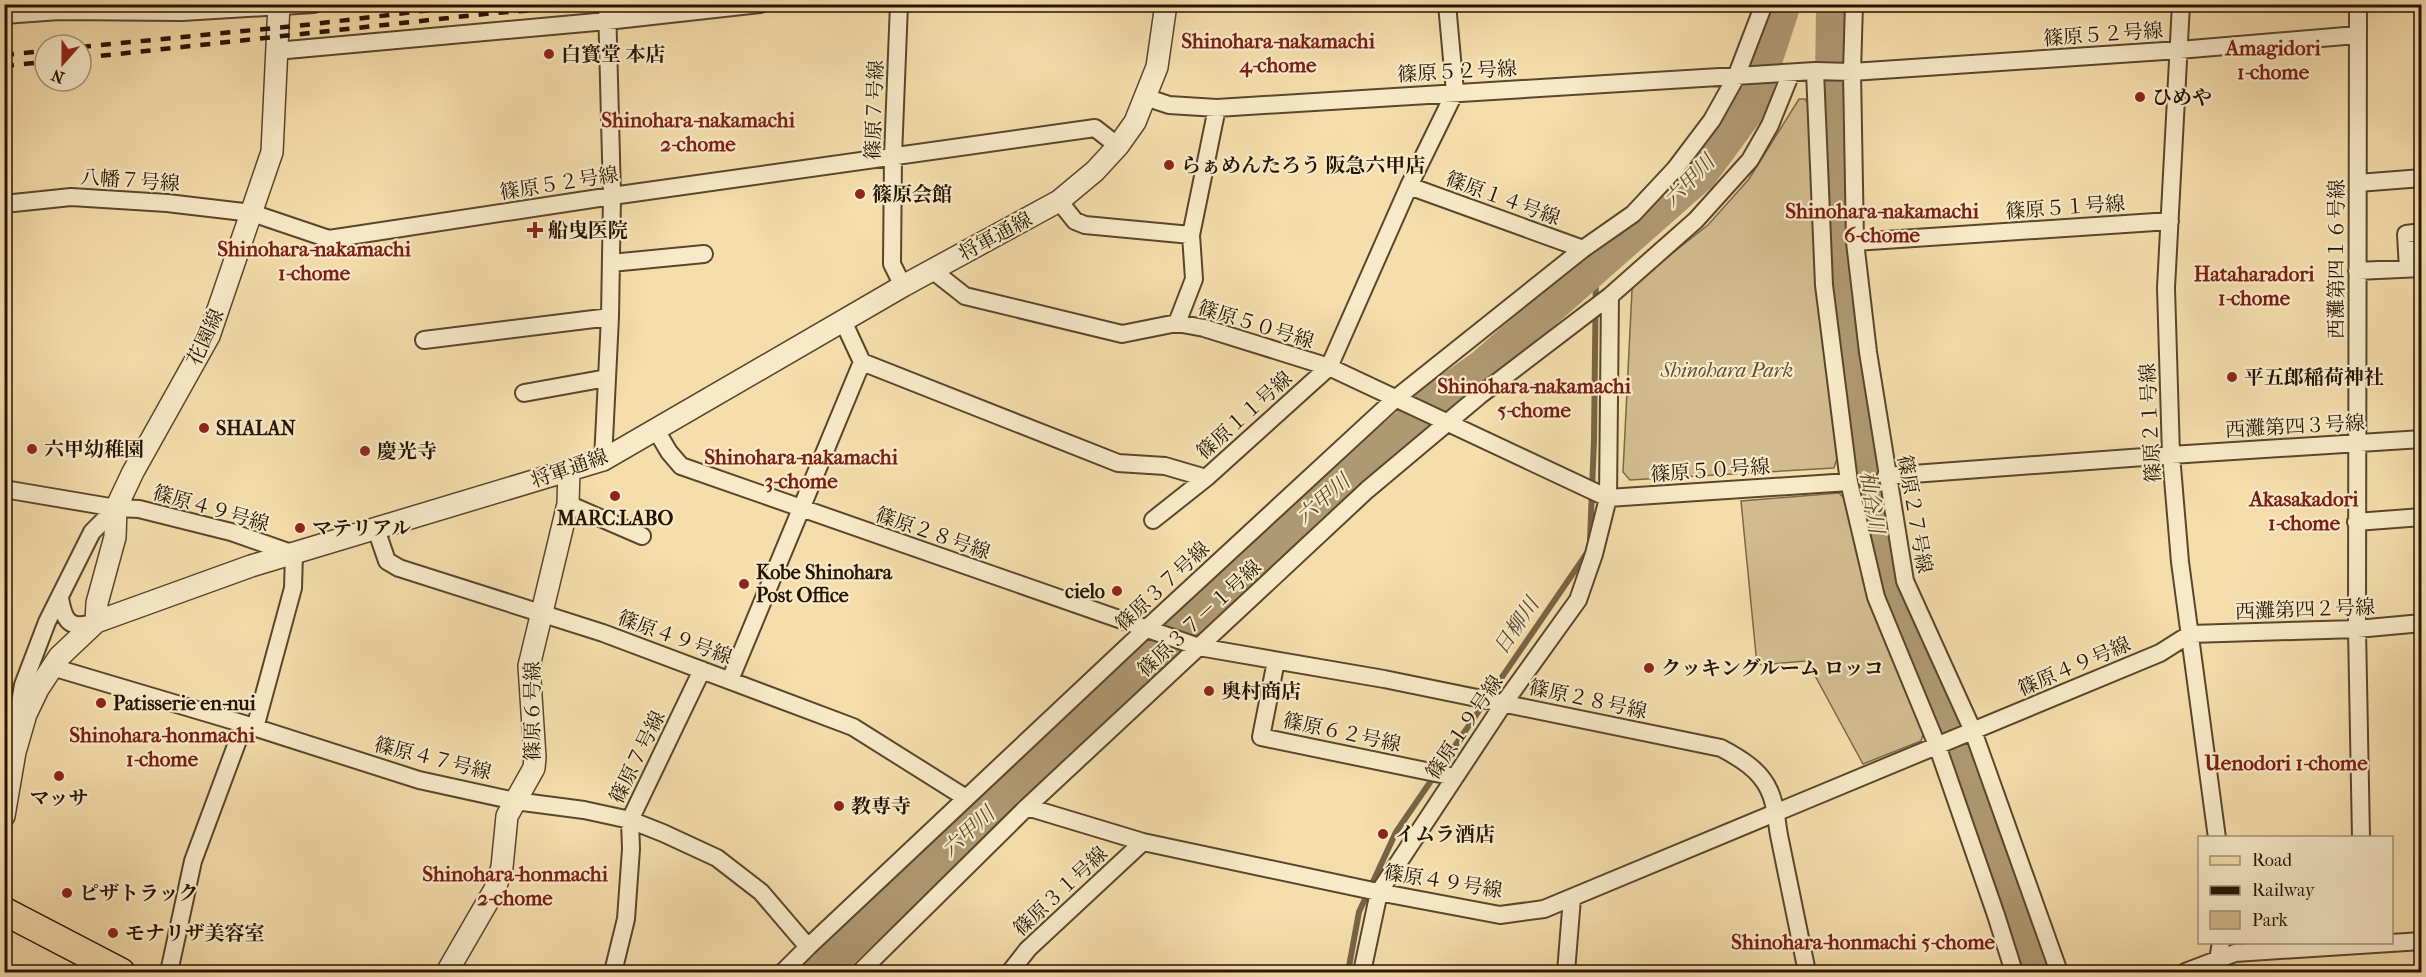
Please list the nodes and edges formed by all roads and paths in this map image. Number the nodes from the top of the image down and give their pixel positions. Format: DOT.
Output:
graph roads {
  1 [pos="314,4"];
  2 [pos="760,4"];
  3 [pos="899,4"];
  4 [pos="1166,4"];
  5 [pos="1447,4"];
  6 [pos="1764,4"];
  7 [pos="1854,4"];
  8 [pos="2181,4"];
  9 [pos="2358,4"];
  10 [pos="279,6"];
  11 [pos="607,13"];
  12 [pos="4,15"];
  13 [pos="2357,35"];
  14 [pos="2179,50"];
  15 [pos="276,51"];
  16 [pos="1815,71"];
  17 [pos="1852,72"];
  18 [pos="1791,73"];
  19 [pos="1736,78"];
  20 [pos="1455,92"];
  21 [pos="1145,97"];
  22 [pos="1217,108"];
  23 [pos="1118,146"];
  24 [pos="893,156"];
  25 [pos="2421,178"];
  26 [pos="2358,183"];
  27 [pos="1409,186"];
  28 [pos="612,196"];
  29 [pos="1059,201"];
  30 [pos="4,204"];
  31 [pos="252,213"];
  32 [pos="2170,221"];
  33 [pos="2421,232"];
  34 [pos="1191,235"];
  35 [pos="1855,243"];
  36 [pos="1584,249"];
  37 [pos="704,254"];
  38 [pos="611,263"];
  39 [pos="2415,269"];
  40 [pos="932,270"];
  41 [pos="2357,271"];
  42 [pos="903,286"];
  43 [pos="1608,297"];
  44 [pos="610,317"];
  45 [pos="843,321"];
  46 [pos="1177,323"];
  47 [pos="424,340"];
  48 [pos="862,362"];
  49 [pos="1329,367"];
  50 [pos="607,378"];
  51 [pos="524,393"];
  52 [pos="1395,399"];
  53 [pos="1446,423"];
  54 [pos="656,430"];
  55 [pos="2421,439"];
  56 [pos="2356,444"];
  57 [pos="2171,454"];
  58 [pos="603,460"];
  59 [pos="569,470"];
  60 [pos="1886,476"];
  61 [pos="1206,478"];
  62 [pos="1849,482"];
  63 [pos="4,489"];
  64 [pos="1606,497"];
  65 [pos="568,504"];
  66 [pos="116,508"];
  67 [pos="802,508"];
  68 [pos="2421,517"];
  69 [pos="1153,520"];
  70 [pos="2356,522"];
  71 [pos="376,529"];
  72 [pos="642,536"];
  73 [pos="294,554"];
  74 [pos="60,598"];
  75 [pos="542,614"];
  76 [pos="96,622"];
  77 [pos="2421,623"];
  78 [pos="1146,629"];
  79 [pos="2357,629"];
  80 [pos="2190,634"];
  81 [pos="1199,647"];
  82 [pos="1276,661"];
  83 [pos="52,667"];
  84 [pos="702,670"];
  85 [pos="730,680"];
  86 [pos="1502,702"];
  87 [pos="22,726"];
  88 [pos="250,726"];
  89 [pos="1973,731"];
  90 [pos="1937,745"];
  91 [pos="1452,777"];
  92 [pos="966,798"];
  93 [pos="515,801"];
  94 [pos="1027,807"];
  95 [pos="1776,814"];
  96 [pos="4,816"];
  97 [pos="630,820"];
  98 [pos="2217,836"];
  99 [pos="2361,836"];
  100 [pos="1143,842"];
  101 [pos="1378,892"];
  102 [pos="1572,898"];
  103 [pos="4,911"];
  104 [pos="2421,941"];
  105 [pos="2393,942"];
  106 [pos="2363,944"];
  107 [pos="808,946"];
  108 [pos="2218,958"];
  109 [pos="121,972"];
  110 [pos="169,972"];
  111 [pos="447,972"];
  112 [pos="613,972"];
  113 [pos="783,972"];
  114 [pos="860,972"];
  115 [pos="1010,972"];
  116 [pos="1362,972"];
  117 [pos="1566,972"];
  118 [pos="1807,972"];
  119 [pos="2014,972"];
  120 [pos="2059,972"];
  121 [pos="2185,972"];
  1 -- 10 [label="street"];
  2 -- 11 [label="street"];
  3 -- 24 [label="street, 篠原７号線"];
  4 -- 21 [label="street, 将軍通線"];
  5 -- 20 [label="street"];
  6 -- 19 [label="street"];
  7 -- 17 [label="street"];
  8 -- 14 [label="street, 篠原２１号線"];
  9 -- 13 [label="street, 西灘第四１６号線"];
  10 -- 12 [label="street"];
  10 -- 15 [label="street, 花園線"];
  11 -- 15 [label="street"];
  11 -- 28 [label="street"];
  13 -- 14 [label="street, 篠原５２号線"];
  13 -- 26 [label="street, 西灘第四１６号線"];
  14 -- 17 [label="street, 篠原５２号線"];
  14 -- 32 [label="street, 篠原２１号線"];
  15 -- 31 [label="street, 花園線"];
  16 -- 17 [label="street, 篠原５２号線"];
  16 -- 18 [label="street"];
  16 -- 62 [label="street"];
  17 -- 35 [label="street, 篠原２７号線"];
  18 -- 19 [label="street, 篠原５２号線"];
  18 -- 43 [label="street"];
  19 -- 20 [label="street, 篠原５２号線"];
  19 -- 36 [label="street"];
  20 -- 22 [label="street, 篠原５２号線"];
  20 -- 27 [label="street, 篠原１１号線"];
  21 -- 22 [label="street, 篠原５２号線"];
  21 -- 23 [label="street, 将軍通線"];
  22 -- 34 [label="street"];
  23 -- 24 [label="street, 篠原５２号線"];
  23 -- 29 [label="street, 将軍通線"];
  24 -- 28 [label="street, 篠原５２号線"];
  24 -- 42 [label="street, 篠原７号線"];
  25 -- 26 [label="street"];
  26 -- 41 [label="street, 西灘第四１６号線"];
  27 -- 36 [label="street, 篠原１４号線"];
  27 -- 49 [label="street, 篠原１１号線"];
  28 -- 31 [label="street, 篠原５２号線"];
  28 -- 38 [label="street"];
  29 -- 34 [label="street"];
  29 -- 40 [label="street, 将軍通線"];
  30 -- 31 [label="street, 八幡７号線"];
  31 -- 66 [label="street, 花園線"];
  32 -- 35 [label="street, 篠原５１号線"];
  32 -- 57 [label="street, 篠原２１号線"];
  33 -- 39 [label="street"];
  34 -- 46 [label="street"];
  35 -- 60 [label="street, 篠原２７号線"];
  36 -- 52 [label="street, 篠原３７号線"];
  37 -- 38 [label="street"];
  38 -- 44 [label="street"];
  39 -- 41 [label="street"];
  40 -- 42 [label="street, 将軍通線"];
  40 -- 46 [label="street, 篠原５０号線"];
  41 -- 56 [label="street, 西灘第四１６号線"];
  42 -- 45 [label="street, 将軍通線"];
  43 -- 53 [label="street, 篠原３７－１号線"];
  43 -- 64 [label="street, 篠原１９号線"];
  44 -- 47 [label="street"];
  44 -- 50 [label="street"];
  45 -- 48 [label="street"];
  45 -- 54 [label="street, 将軍通線"];
  46 -- 49 [label="street, 篠原５０号線"];
  48 -- 61 [label="street, 篠原１１号線"];
  48 -- 67 [label="street"];
  49 -- 52 [label="street, 篠原５０号線"];
  49 -- 61 [label="street, 篠原１１号線"];
  50 -- 51 [label="street"];
  50 -- 58 [label="street"];
  52 -- 53 [label="street, 篠原５０号線"];
  52 -- 78 [label="street, 篠原３７号線"];
  53 -- 64 [label="street"];
  53 -- 81 [label="street, 篠原３７－１号線"];
  54 -- 58 [label="street, 将軍通線"];
  54 -- 67 [label="street, 篠原２８号線"];
  55 -- 56 [label="street, 西灘第四３号線"];
  56 -- 57 [label="street, 西灘第四３号線"];
  56 -- 70 [label="street, 西灘第四１６号線"];
  57 -- 60 [label="street"];
  57 -- 80 [label="street, 篠原２１号線"];
  58 -- 59 [label="street, 将軍通線"];
  59 -- 65 [label="street, 篠原６号線"];
  59 -- 71 [label="street, 将軍通線"];
  60 -- 89 [label="street, 篠原２７号線"];
  61 -- 69 [label="street"];
  62 -- 64 [label="street, 篠原５０号線"];
  62 -- 90 [label="street"];
  63 -- 66 [label="street, 篠原４９号線"];
  64 -- 86 [label="street, 篠原１９号線"];
  65 -- 72 [label="street"];
  65 -- 75 [label="street, 篠原６号線"];
  66 -- 73 [label="street, 篠原４９号線"];
  66 -- 74 [label="street"];
  66 -- 76 [label="street, 花園線"];
  67 -- 78 [label="street, 篠原２８号線"];
  67 -- 85 [label="street"];
  68 -- 70 [label="street"];
  70 -- 79 [label="street, 西灘第四１６号線"];
  71 -- 73 [label="street, 将軍通線"];
  71 -- 75 [label="street, 篠原４９号線"];
  73 -- 76 [label="street, 将軍通線"];
  73 -- 88 [label="street"];
  74 -- 76 [label="street"];
  74 -- 87 [label="street"];
  75 -- 84 [label="street, 篠原４９号線"];
  75 -- 93 [label="street, 篠原６号線"];
  76 -- 83 [label="street, 将軍通線"];
  77 -- 79 [label="street, 西灘第四２号線"];
  78 -- 81 [label="street, 篠原２８号線"];
  78 -- 92 [label="street, 篠原３７号線"];
  79 -- 80 [label="street, 西灘第四２号線"];
  79 -- 99 [label="street, 西灘第四１６号線"];
  80 -- 89 [label="street, 篠原４９号線"];
  80 -- 98 [label="street, 篠原２１号線"];
  81 -- 82 [label="street, 篠原２８号線"];
  81 -- 94 [label="street, 篠原３７－１号線"];
  82 -- 86 [label="street, 篠原２８号線"];
  82 -- 91 [label="street, 篠原６２号線"];
  83 -- 87 [label="street, 将軍通線"];
  83 -- 88 [label="street, 篠原４７号線"];
  84 -- 85 [label="street, 篠原４９号線"];
  84 -- 97 [label="street, 篠原７号線"];
  85 -- 92 [label="street, 篠原４９号線"];
  86 -- 91 [label="street, 篠原１９号線"];
  86 -- 95 [label="street, 篠原２８号線"];
  87 -- 96 [label="street, 将軍通線"];
  88 -- 93 [label="street, 篠原４７号線"];
  88 -- 110 [label="street"];
  89 -- 90 [label="street, 篠原４９号線"];
  89 -- 120 [label="street, 篠原２７号線"];
  90 -- 95 [label="street, 篠原４９号線"];
  90 -- 119 [label="street"];
  91 -- 101 [label="street, 篠原１９号線"];
  92 -- 107 [label="street, 篠原３７号線"];
  93 -- 97 [label="street, 篠原４７号線"];
  93 -- 111 [label="street, 篠原６号線"];
  94 -- 100 [label="street, 篠原４９号線"];
  94 -- 114 [label="street, 篠原３７－１号線"];
  95 -- 102 [label="street, 篠原４９号線"];
  95 -- 118 [label="street, 篠原２８号線"];
  97 -- 107 [label="street, 篠原４７号線"];
  97 -- 112 [label="street, 篠原７号線"];
  100 -- 101 [label="street, 篠原４９号線"];
  100 -- 115 [label="street, 篠原３１号線"];
  101 -- 102 [label="street, 篠原４９号線"];
  101 -- 116 [label="street, 篠原１９号線"];
  102 -- 117 [label="street"];
  103 -- 109 [label="main road"];
  104 -- 105 [label="street"];
  106 -- 108 [label="street"];
  107 -- 113 [label="street, 篠原３７号線"];
  108 -- 121 [label="street"];
}
